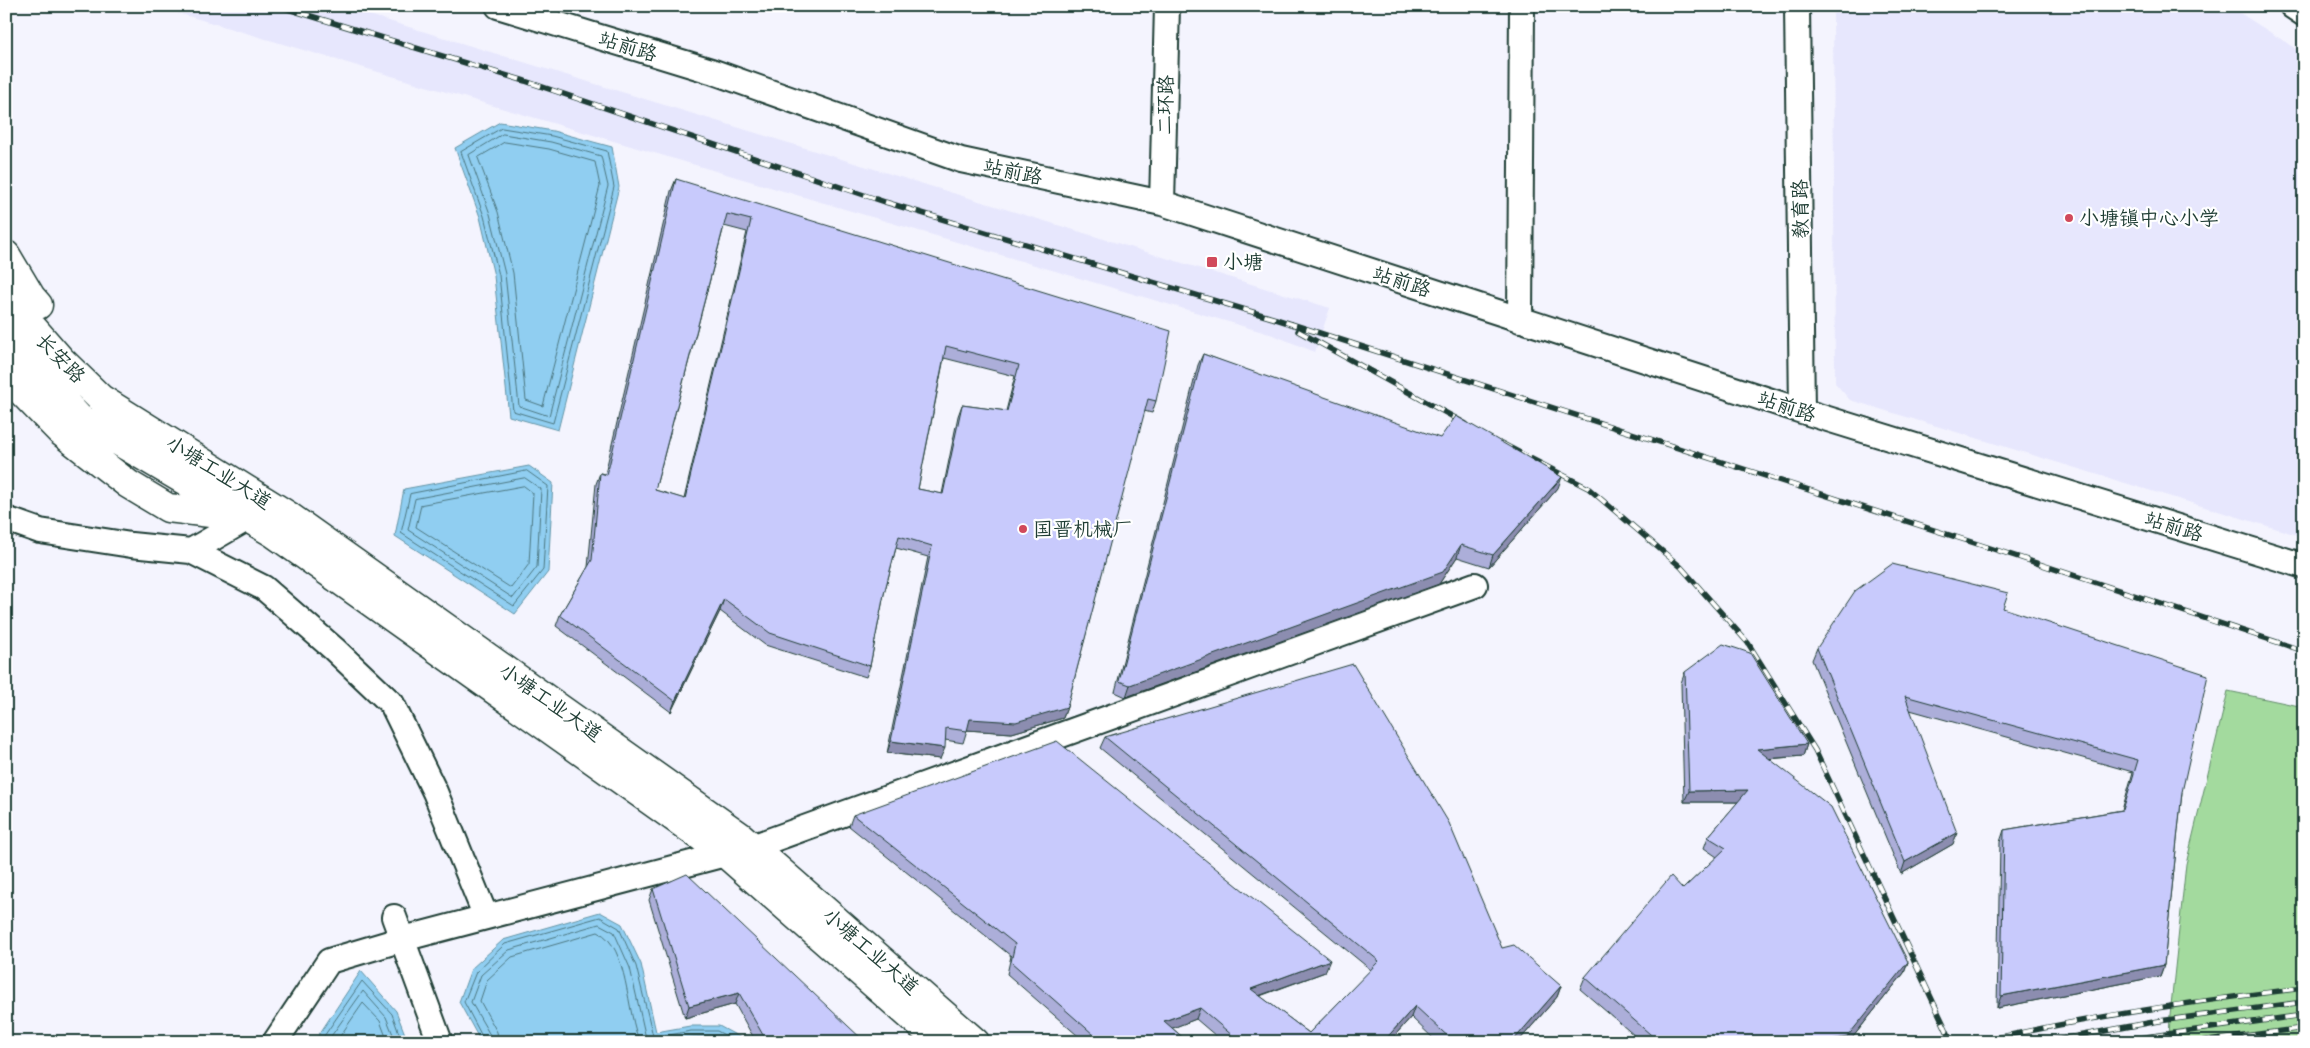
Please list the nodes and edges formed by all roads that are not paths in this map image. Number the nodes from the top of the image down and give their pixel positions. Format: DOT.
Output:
graph roads {
  1 [pos="1167,6"];
  2 [pos="1522,6"];
  3 [pos="1797,6"];
  4 [pos="2292,6"];
  5 [pos="500,7"];
  6 [pos="2304,14"];
  7 [pos="1162,203"];
  8 [pos="6,256"];
  9 [pos="6,291"];
  10 [pos="1520,320"];
  11 [pos="6,333"];
  12 [pos="6,372"];
  13 [pos="101,399"];
  14 [pos="1802,411"];
  15 [pos="78,418"];
  16 [pos="171,442"];
  17 [pos="6,518"];
  18 [pos="248,518"];
  19 [pos="191,551"];
  20 [pos="2304,566"];
  21 [pos="1475,585"];
  22 [pos="752,847"];
  23 [pos="727,855"];
  24 [pos="394,917"];
  25 [pos="486,918"];
  26 [pos="402,940"];
  27 [pos="275,1042"];
  28 [pos="440,1042"];
  29 [pos="940,1042"];
  30 [pos="975,1042"];
  1 -- 7 [label="street, 二环路"];
  2 -- 10 [label="street"];
  3 -- 14 [label="street, 教育路"];
  4 -- 6 [label="street"];
  5 -- 7 [label="street, 站前路"];
  7 -- 10 [label="street, 站前路"];
  8 -- 16 [label="main road"];
  9 -- 13 [label="main road, 长安路"];
  10 -- 14 [label="street, 站前路"];
  11 -- 15 [label="main road, 长安路"];
  12 -- 18 [label="main road"];
  13 -- 16 [label="main road, 小塘工业大道"];
  14 -- 20 [label="street, 站前路"];
  15 -- 18 [label="main road, 小塘工业大道"];
  16 -- 22 [label="main road, 小塘工业大道"];
  17 -- 19 [label="street"];
  18 -- 19 [label="street"];
  18 -- 23 [label="main road, 小塘工业大道"];
  19 -- 25 [label="street"];
  21 -- 22 [label="street"];
  22 -- 23 [label="street"];
  22 -- 30 [label="main road, 小塘工业大道"];
  23 -- 25 [label="street"];
  23 -- 29 [label="main road, 小塘工业大道"];
  24 -- 26 [label="street"];
  25 -- 26 [label="street"];
  26 -- 27 [label="street"];
  26 -- 28 [label="street"];
}
